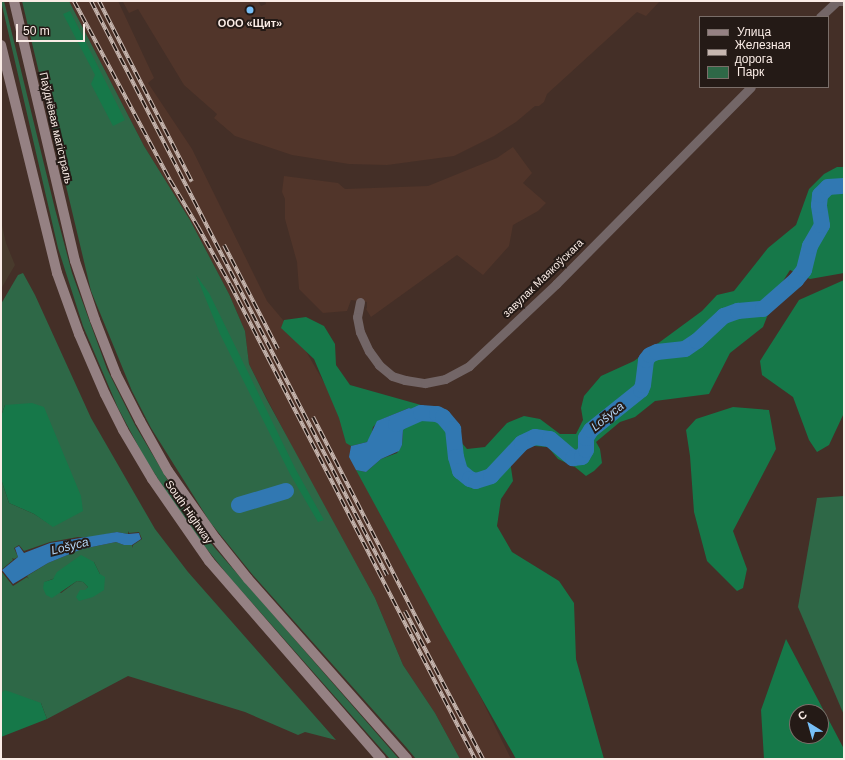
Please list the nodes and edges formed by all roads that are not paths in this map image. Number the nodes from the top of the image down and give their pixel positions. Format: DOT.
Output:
graph roads {
  1 [pos="14,1"];
  2 [pos="844,1"];
  3 [pos="821,16"];
  4 [pos="1,45"];
  5 [pos="750,88"];
  6 [pos="360,302"];
  7 [pos="381,759"];
  8 [pos="407,759"];
  1 -- 8 [label="main road, South Highway"];
  2 -- 3 [label="street"];
  4 -- 7 [label="main road, South Highway"];
  5 -- 6 [label="street, завулак Маякоўскага"];
}
